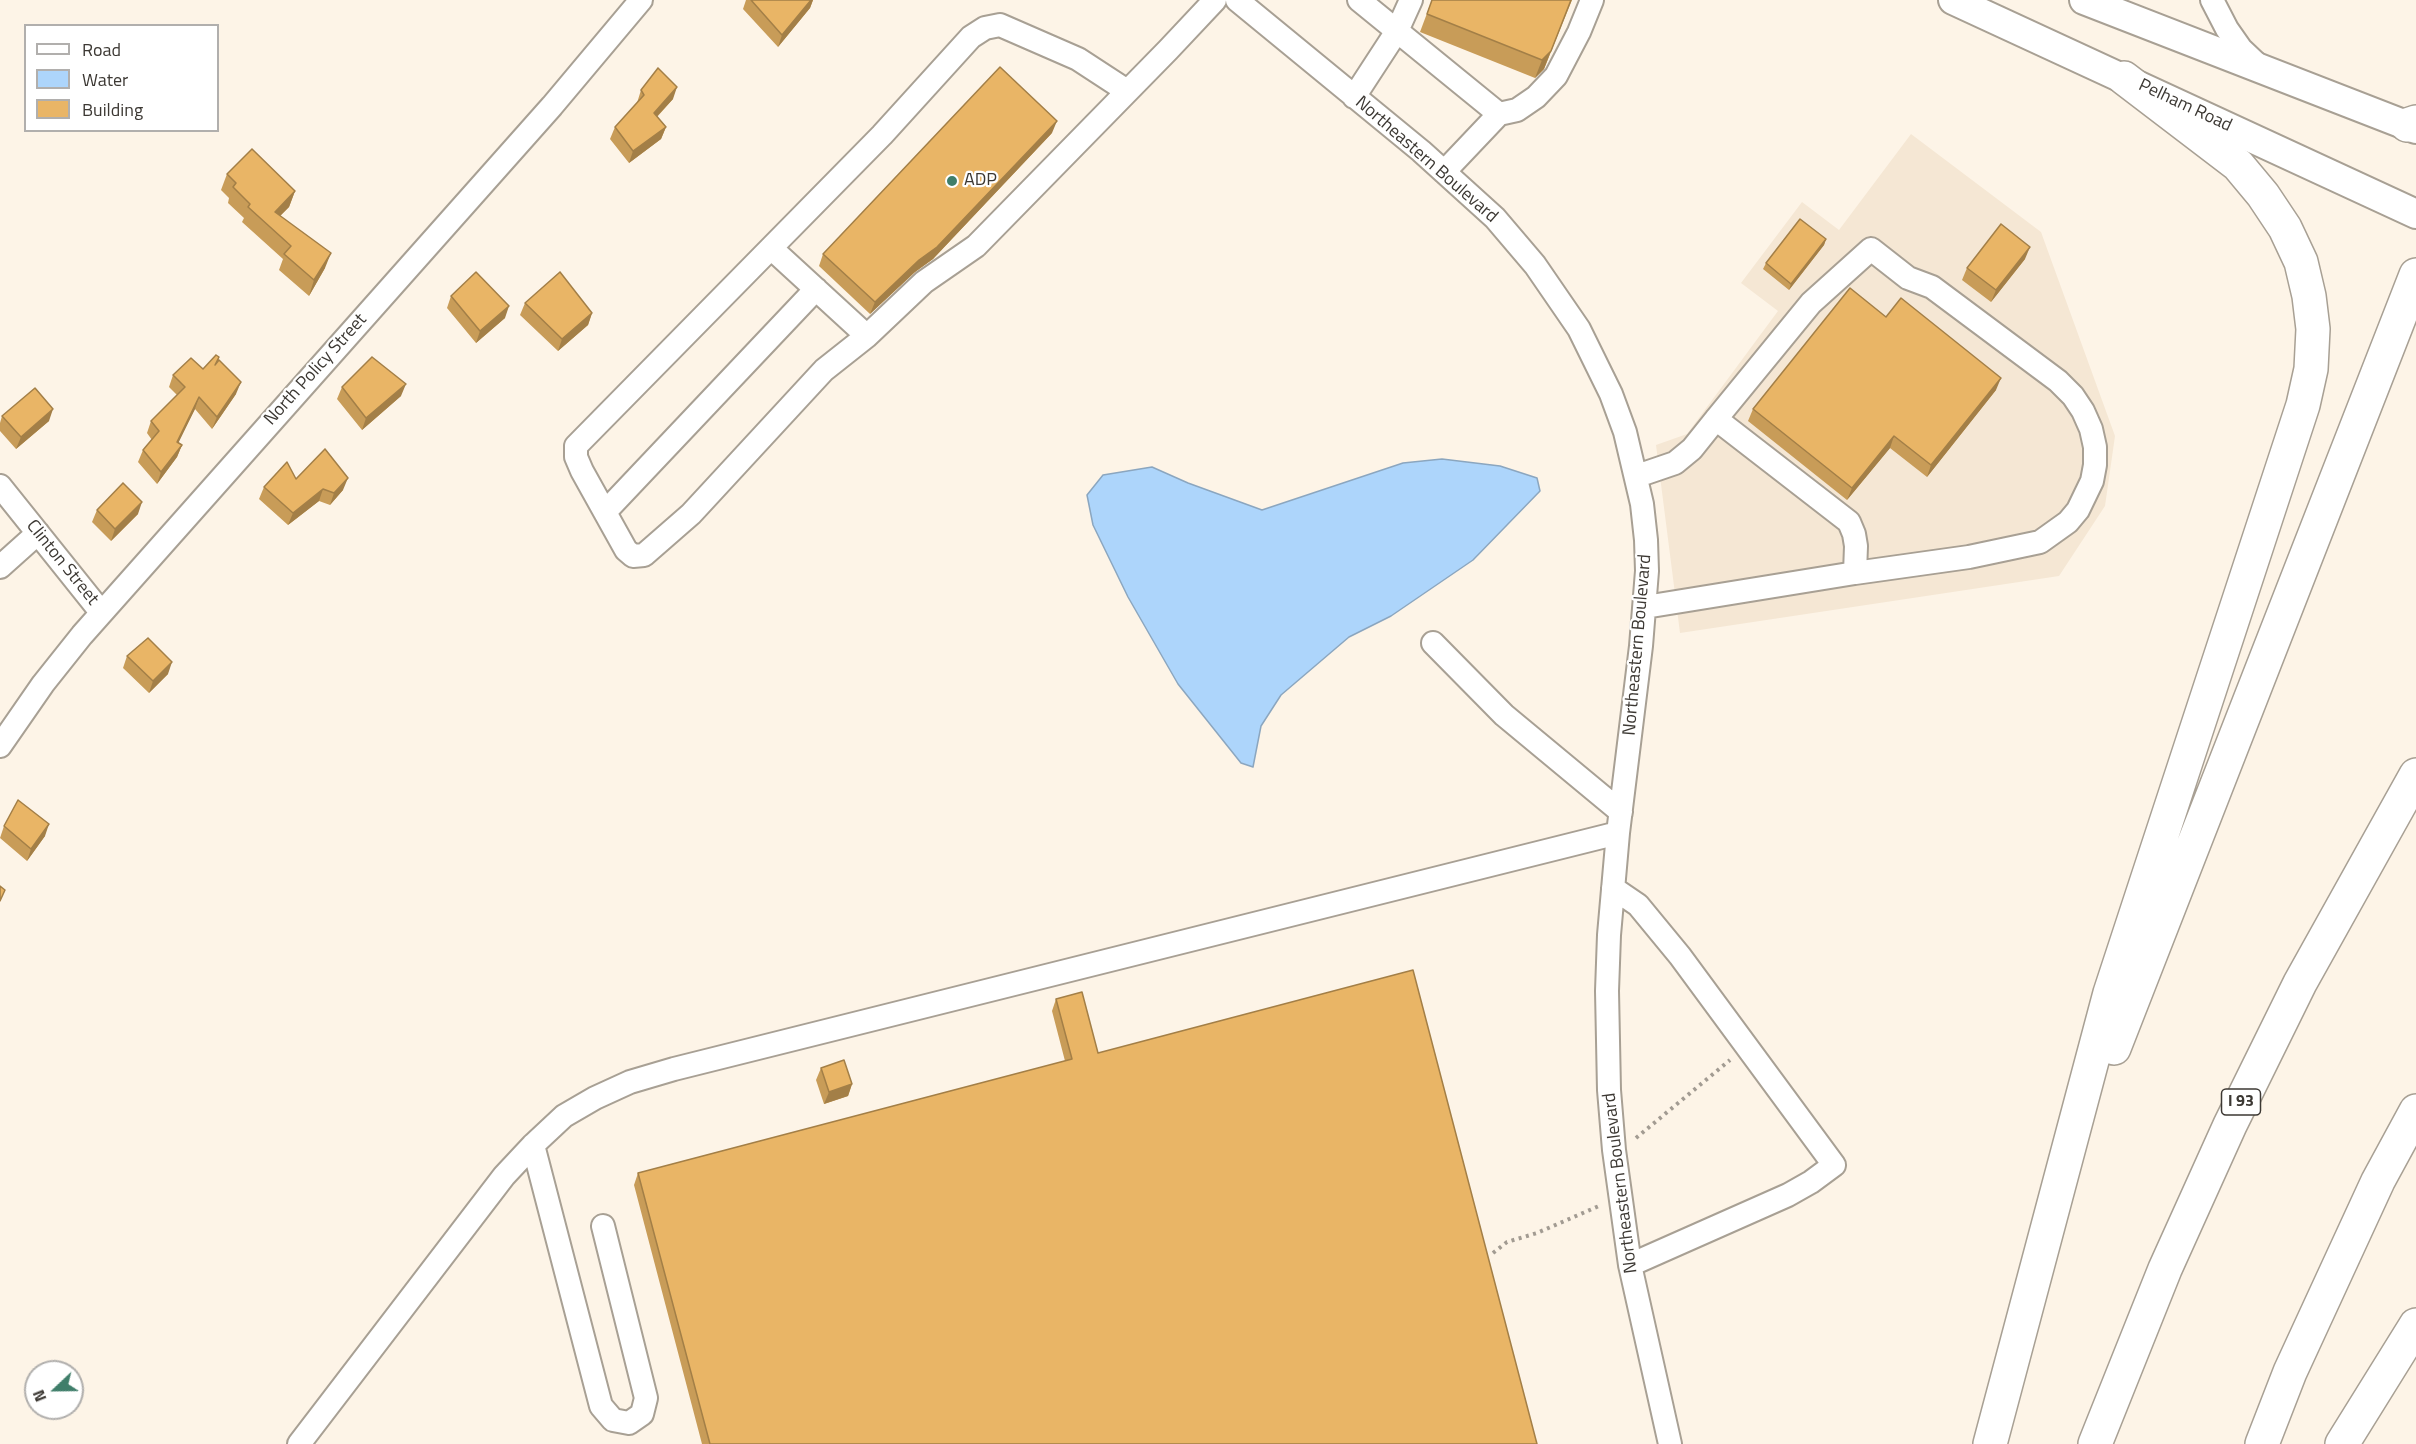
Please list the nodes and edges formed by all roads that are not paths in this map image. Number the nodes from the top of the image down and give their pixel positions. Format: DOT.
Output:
graph roads {
  1 [pos="641,0"];
  2 [pos="1215,0"];
  3 [pos="1237,0"];
  4 [pos="1359,0"];
  5 [pos="1411,0"];
  6 [pos="1592,0"];
  7 [pos="1953,0"];
  8 [pos="2084,0"];
  9 [pos="2212,0"];
  10 [pos="1397,31"];
  11 [pos="2264,71"];
  12 [pos="2124,78"];
  13 [pos="1127,91"];
  14 [pos="1354,97"];
  15 [pos="1499,114"];
  16 [pos="2413,125"];
  17 [pos="1444,172"];
  18 [pos="2416,214"];
  19 [pos="771,248"];
  20 [pos="2416,275"];
  21 [pos="816,290"];
  22 [pos="867,336"];
  23 [pos="1716,419"];
  24 [pos="1636,476"];
  25 [pos="0,486"];
  26 [pos="604,512"];
  27 [pos="38,533"];
  28 [pos="0,567"];
  29 [pos="1855,573"];
  30 [pos="1645,607"];
  31 [pos="102,612"];
  32 [pos="1433,643"];
  33 [pos="0,746"];
  34 [pos="2416,774"];
  35 [pos="1619,823"];
  36 [pos="1613,888"];
  37 [pos="2416,1111"];
  38 [pos="533,1144"];
  39 [pos="603,1226"];
  40 [pos="1630,1265"];
  41 [pos="2024,1311"];
  42 [pos="2416,1325"];
  43 [pos="299,1444"];
  44 [pos="1670,1444"];
  45 [pos="1990,1444"];
  46 [pos="2095,1444"];
  47 [pos="2262,1444"];
  48 [pos="2342,1444"];
  1 -- 31 [label="street, North Policy Street"];
  2 -- 13 [label="street"];
  3 -- 14 [label="street, Northeastern Boulevard"];
  4 -- 10 [label="street"];
  5 -- 10 [label="street"];
  6 -- 15 [label="street"];
  7 -- 12 [label="main road, Pelham Road"];
  8 -- 11 [label="main road"];
  9 -- 11 [label="street"];
  10 -- 14 [label="street"];
  10 -- 15 [label="street"];
  11 -- 16 [label="main road"];
  12 -- 18 [label="main road, Pelham Road"];
  12 -- 41 [label="highway"];
  13 -- 19 [label="street"];
  13 -- 22 [label="street"];
  14 -- 17 [label="street, Northeastern Boulevard"];
  15 -- 17 [label="street"];
  17 -- 24 [label="street, Northeastern Boulevard"];
  19 -- 21 [label="street"];
  19 -- 26 [label="street"];
  20 -- 41 [label="highway"];
  21 -- 22 [label="street"];
  21 -- 26 [label="street"];
  22 -- 26 [label="street"];
  23 -- 24 [label="street"];
  23 -- 29 [label="street"];
  23 -- 29 [label="street"];
  24 -- 30 [label="street, Northeastern Boulevard"];
  25 -- 27 [label="street, Clinton Street"];
  27 -- 28 [label="street"];
  27 -- 31 [label="street, Clinton Street"];
  29 -- 30 [label="street"];
  30 -- 35 [label="street, Northeastern Boulevard"];
  31 -- 33 [label="street, North Policy Street"];
  32 -- 35 [label="street"];
  34 -- 46 [label="highway, I 93"];
  35 -- 36 [label="street, Northeastern Boulevard"];
  35 -- 38 [label="street"];
  36 -- 40 [label="street, Northeastern Boulevard"];
  36 -- 40 [label="street"];
  37 -- 47 [label="highway"];
  38 -- 39 [label="street"];
  38 -- 43 [label="street"];
  40 -- 44 [label="street, Northeastern Boulevard"];
  41 -- 45 [label="highway"];
  42 -- 48 [label="highway"];
}
